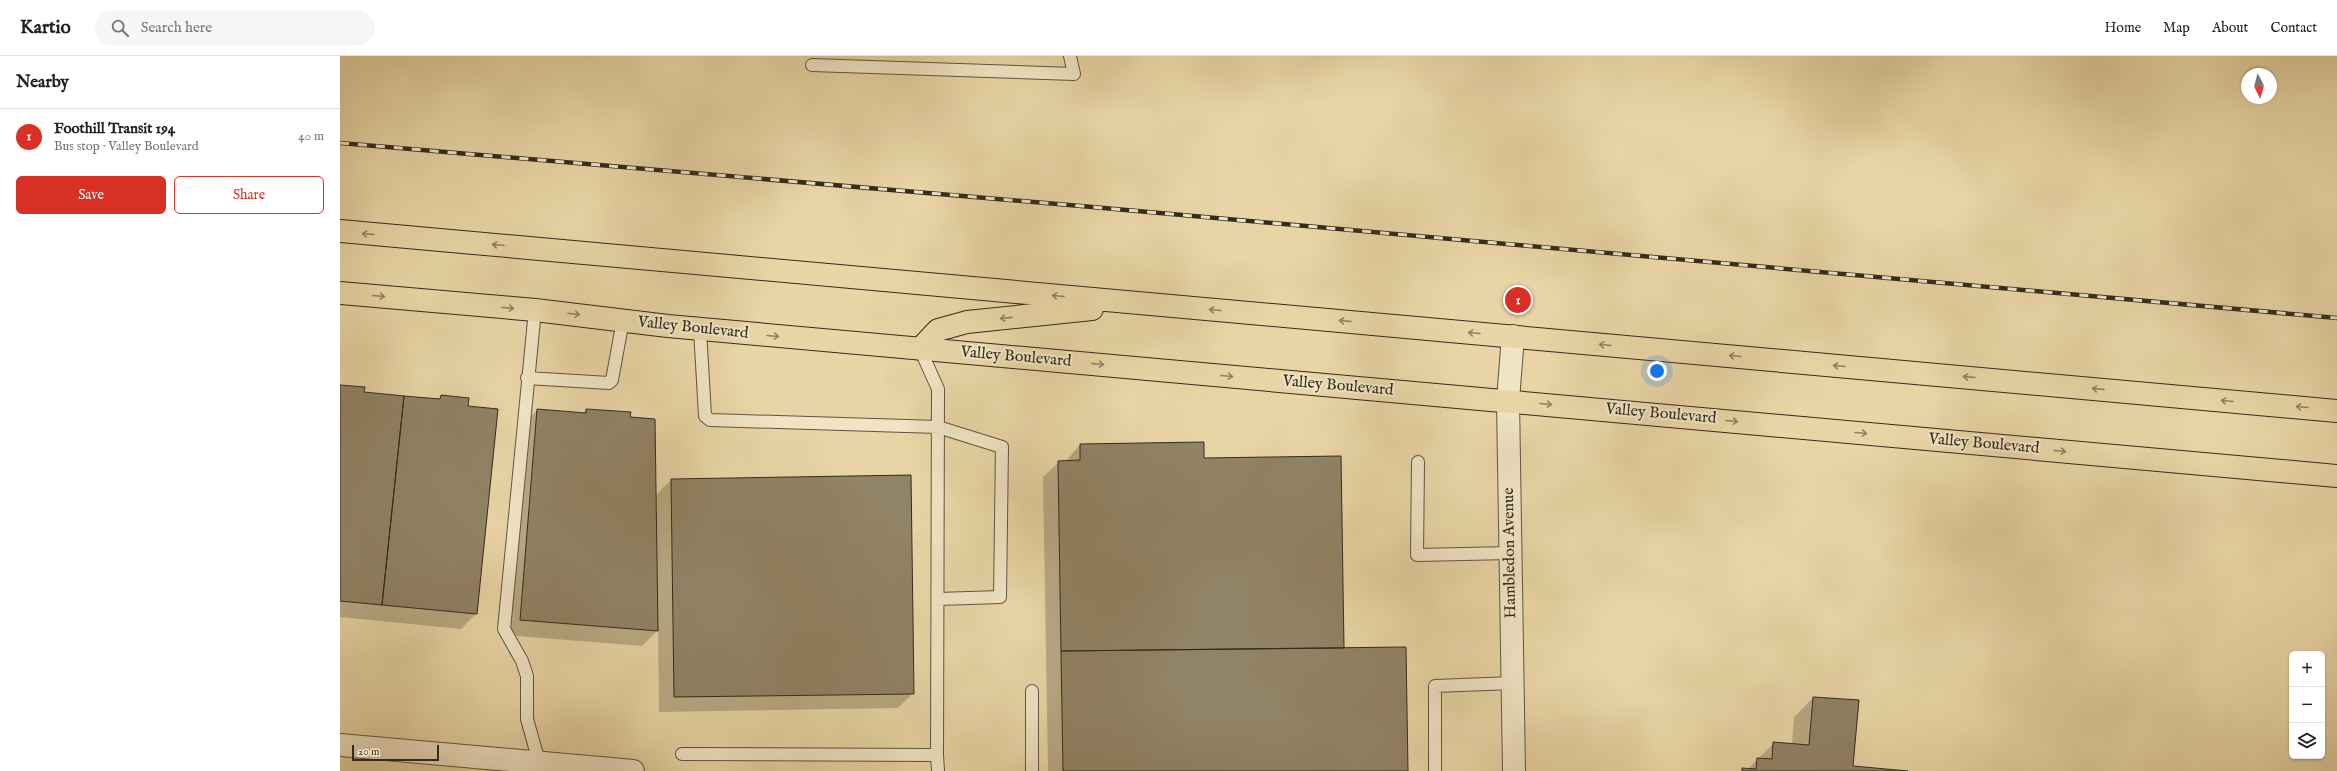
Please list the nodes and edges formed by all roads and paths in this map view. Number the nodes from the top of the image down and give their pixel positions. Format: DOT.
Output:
graph roads {
  1 [pos="1070,56"];
  2 [pos="812,65"];
  3 [pos="340,232"];
  4 [pos="340,293"];
  5 [pos="1143,304"];
  6 [pos="536,310"];
  7 [pos="623,320"];
  8 [pos="700,329"];
  9 [pos="1513,336"];
  10 [pos="920,349"];
  11 [pos="527,378"];
  12 [pos="1508,400"];
  13 [pos="2337,411"];
  14 [pos="938,427"];
  15 [pos="1418,462"];
  16 [pos="2337,476"];
  17 [pos="1510,553"];
  18 [pos="938,599"];
  19 [pos="1513,683"];
  20 [pos="1032,691"];
  21 [pos="340,745"];
  22 [pos="682,754"];
  23 [pos="937,755"];
  24 [pos="539,762"];
  25 [pos="628,771"];
  26 [pos="938,771"];
  27 [pos="1032,771"];
  28 [pos="1435,771"];
  29 [pos="1514,771"];
  1 -- 2 [label="lane"];
  5 -- 3 [label="main road, one-way"];
  4 -- 6 [label="main road, Valley Boulevard, one-way"];
  9 -- 5 [label="main road, one-way"];
  5 -- 10 [label="main road, one-way"];
  6 -- 7 [label="main road, Valley Boulevard, one-way"];
  6 -- 11 [label="lane"];
  7 -- 8 [label="main road, Valley Boulevard"];
  7 -- 11 [label="lane"];
  8 -- 10 [label="main road, Valley Boulevard, one-way"];
  8 -- 14 [label="lane"];
  9 -- 12 [label="street, Hambledon Avenue"];
  13 -- 9 [label="main road, one-way"];
  10 -- 12 [label="main road, Valley Boulevard, one-way"];
  10 -- 14 [label="lane"];
  11 -- 24 [label="lane"];
  12 -- 16 [label="main road, Valley Boulevard, one-way"];
  12 -- 17 [label="street, Hambledon Avenue"];
  14 -- 18 [label="lane"];
  14 -- 18 [label="lane"];
  15 -- 17 [label="lane"];
  17 -- 19 [label="street, Hambledon Avenue"];
  18 -- 23 [label="lane"];
  19 -- 28 [label="lane"];
  19 -- 29 [label="street, Hambledon Avenue"];
  20 -- 27 [label="lane"];
  21 -- 24 [label="street"];
  22 -- 23 [label="lane"];
  23 -- 26 [label="lane"];
  24 -- 25 [label="street"];
}
